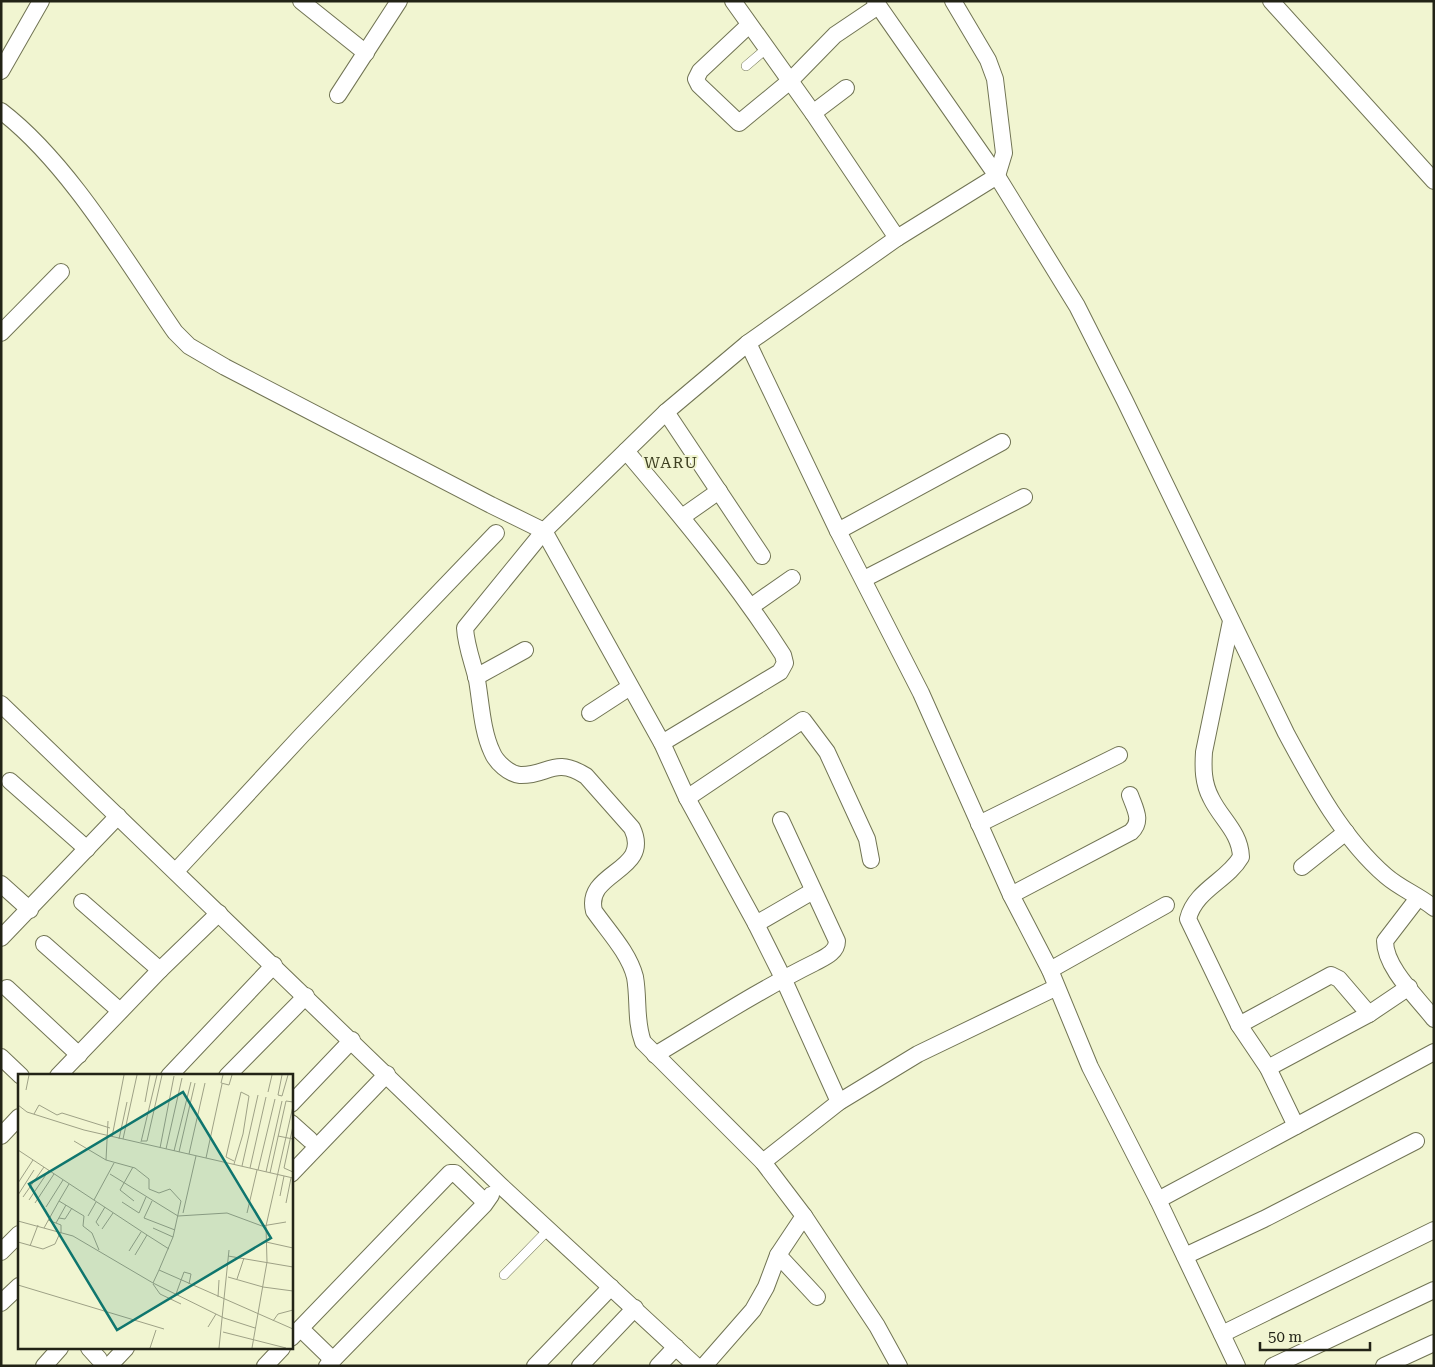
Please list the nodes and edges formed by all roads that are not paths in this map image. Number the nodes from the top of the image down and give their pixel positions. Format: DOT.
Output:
graph roads {
  1 [pos="41,1"];
  2 [pos="301,1"];
  3 [pos="400,1"];
  4 [pos="733,1"];
  5 [pos="953,1"];
  6 [pos="1271,1"];
  7 [pos="876,4"];
  8 [pos="749,24"];
  9 [pos="767,48"];
  10 [pos="366,53"];
  11 [pos="746,66"];
  12 [pos="1,71"];
  13 [pos="790,81"];
  14 [pos="846,88"];
  15 [pos="338,95"];
  16 [pos="1,111"];
  17 [pos="813,113"];
  18 [pos="997,176"];
  19 [pos="1434,181"];
  20 [pos="897,238"];
  21 [pos="61,272"];
  22 [pos="1,333"];
  23 [pos="740,350"];
  24 [pos="666,412"];
  25 [pos="1002,442"];
  26 [pos="626,451"];
  27 [pos="719,491"];
  28 [pos="1024,497"];
  29 [pos="682,517"];
  30 [pos="544,531"];
  31 [pos="838,531"];
  32 [pos="496,533"];
  33 [pos="762,556"];
  34 [pos="792,578"];
  35 [pos="864,579"];
  36 [pos="752,606"];
  37 [pos="1231,621"];
  38 [pos="525,650"];
  39 [pos="476,677"];
  40 [pos="630,687"];
  41 [pos="1,704"];
  42 [pos="590,713"];
  43 [pos="662,743"];
  44 [pos="1119,754"];
  45 [pos="10,782"];
  46 [pos="1130,795"];
  47 [pos="687,798"];
  48 [pos="118,816"];
  49 [pos="781,820"];
  50 [pos="980,824"];
  51 [pos="1346,832"];
  52 [pos="87,849"];
  53 [pos="871,860"];
  54 [pos="1302,867"];
  55 [pos="176,871"];
  56 [pos="1,884"];
  57 [pos="813,891"];
  58 [pos="1011,895"];
  59 [pos="82,902"];
  60 [pos="1429,902"];
  61 [pos="1166,905"];
  62 [pos="30,910"];
  63 [pos="219,912"];
  64 [pos="756,924"];
  65 [pos="1,938"];
  66 [pos="44,944"];
  67 [pos="274,965"];
  68 [pos="160,970"];
  69 [pos="1050,970"];
  70 [pos="783,978"];
  71 [pos="1409,987"];
  72 [pos="7,988"];
  73 [pos="1056,988"];
  74 [pos="306,996"];
  75 [pos="120,1011"];
  76 [pos="1369,1014"];
  77 [pos="1434,1019"];
  78 [pos="1239,1025"];
  79 [pos="352,1040"];
  80 [pos="1434,1052"];
  81 [pos="79,1055"];
  82 [pos="655,1056"];
  83 [pos="1,1057"];
  84 [pos="1268,1068"];
  85 [pos="19,1074"];
  86 [pos="60,1074"];
  87 [pos="171,1074"];
  88 [pos="229,1074"];
  89 [pos="387,1074"];
  90 [pos="839,1102"];
  91 [pos="292,1103"];
  92 [pos="18,1118"];
  93 [pos="292,1124"];
  94 [pos="1296,1126"];
  95 [pos="1,1136"];
  96 [pos="310,1140"];
  97 [pos="1416,1141"];
  98 [pos="763,1162"];
  99 [pos="292,1173"];
  100 [pos="500,1185"];
  101 [pos="1158,1200"];
  102 [pos="485,1202"];
  103 [pos="804,1216"];
  104 [pos="548,1230"];
  105 [pos="1434,1230"];
  106 [pos="18,1235"];
  107 [pos="1,1252"];
  108 [pos="778,1255"];
  109 [pos="1185,1256"];
  110 [pos="504,1275"];
  111 [pos="18,1287"];
  112 [pos="611,1287"];
  113 [pos="1434,1290"];
  114 [pos="817,1297"];
  115 [pos="1,1303"];
  116 [pos="635,1308"];
  117 [pos="296,1334"];
  118 [pos="1222,1334"];
  119 [pos="1434,1343"];
  120 [pos="676,1347"];
  121 [pos="58,1350"];
  122 [pos="121,1350"];
  123 [pos="280,1350"];
  124 [pos="99,1358"];
  125 [pos="330,1363"];
  126 [pos="44,1366"];
  127 [pos="265,1366"];
  128 [pos="535,1366"];
  129 [pos="580,1366"];
  130 [pos="658,1366"];
  131 [pos="696,1366"];
  132 [pos="704,1366"];
  133 [pos="899,1366"];
  134 [pos="1237,1366"];
  135 [pos="1273,1366"];
  136 [pos="1384,1366"];
  1 -- 12 [label="street"];
  2 -- 10 [label="street"];
  3 -- 10 [label="street"];
  4 -- 8 [label="street"];
  5 -- 18 [label="street"];
  6 -- 19 [label="street"];
  7 -- 13 [label="street"];
  7 -- 18 [label="street"];
  8 -- 9 [label="street"];
  8 -- 13 [label="street"];
  9 -- 11 [label="lane"];
  9 -- 13 [label="street"];
  10 -- 15 [label="street"];
  13 -- 17 [label="street"];
  14 -- 17 [label="street"];
  16 -- 30 [label="street"];
  17 -- 20 [label="street"];
  18 -- 20 [label="street"];
  18 -- 37 [label="street"];
  20 -- 23 [label="street"];
  21 -- 22 [label="street"];
  23 -- 24 [label="street"];
  23 -- 31 [label="street"];
  24 -- 26 [label="street"];
  24 -- 27 [label="street"];
  25 -- 31 [label="street"];
  26 -- 29 [label="street"];
  26 -- 30 [label="street"];
  27 -- 29 [label="street"];
  27 -- 33 [label="street"];
  28 -- 35 [label="street"];
  29 -- 36 [label="street"];
  30 -- 39 [label="street"];
  30 -- 40 [label="street"];
  31 -- 35 [label="street"];
  32 -- 55 [label="street"];
  34 -- 36 [label="street"];
  35 -- 50 [label="street"];
  36 -- 43 [label="street"];
  37 -- 51 [label="street"];
  37 -- 78 [label="street"];
  38 -- 39 [label="street"];
  39 -- 82 [label="street"];
  40 -- 42 [label="street"];
  40 -- 43 [label="street"];
  41 -- 48 [label="street"];
  43 -- 47 [label="street"];
  44 -- 50 [label="street"];
  45 -- 52 [label="street"];
  46 -- 58 [label="street"];
  47 -- 53 [label="street"];
  47 -- 64 [label="street"];
  48 -- 52 [label="street"];
  48 -- 55 [label="street"];
  49 -- 57 [label="street"];
  50 -- 58 [label="street"];
  51 -- 54 [label="street"];
  51 -- 60 [label="street"];
  52 -- 62 [label="street"];
  55 -- 63 [label="street"];
  56 -- 62 [label="street"];
  57 -- 64 [label="street"];
  57 -- 70 [label="street"];
  58 -- 69 [label="street"];
  59 -- 68 [label="street"];
  60 -- 71 [label="street"];
  61 -- 69 [label="street"];
  62 -- 65 [label="street"];
  63 -- 67 [label="street"];
  63 -- 68 [label="street"];
  64 -- 70 [label="street"];
  66 -- 75 [label="street"];
  67 -- 74 [label="street"];
  67 -- 87 [label="street"];
  68 -- 75 [label="street"];
  69 -- 73 [label="street"];
  70 -- 82 [label="street"];
  70 -- 90 [label="street"];
  71 -- 76 [label="street"];
  71 -- 77 [label="street"];
  72 -- 81 [label="street"];
  73 -- 90 [label="street"];
  73 -- 101 [label="street"];
  74 -- 79 [label="street"];
  74 -- 88 [label="street"];
  75 -- 81 [label="street"];
  76 -- 78 [label="street"];
  76 -- 84 [label="street"];
  78 -- 84 [label="street"];
  79 -- 89 [label="street"];
  79 -- 91 [label="street"];
  80 -- 94 [label="street"];
  81 -- 86 [label="street"];
  82 -- 98 [label="street"];
  83 -- 85 [label="street"];
  84 -- 94 [label="street"];
  89 -- 99 [label="street"];
  89 -- 100 [label="street"];
  90 -- 98 [label="street"];
  92 -- 95 [label="street"];
  93 -- 96 [label="street"];
  94 -- 101 [label="street"];
  97 -- 109 [label="street"];
  98 -- 103 [label="street"];
  100 -- 102 [label="street"];
  100 -- 104 [label="street"];
  101 -- 109 [label="street"];
  102 -- 117 [label="street"];
  102 -- 125 [label="street"];
  103 -- 108 [label="street"];
  103 -- 133 [label="street"];
  104 -- 110 [label="lane"];
  104 -- 112 [label="street"];
  105 -- 118 [label="street"];
  106 -- 107 [label="street"];
  108 -- 114 [label="street"];
  108 -- 132 [label="street"];
  109 -- 118 [label="street"];
  111 -- 115 [label="street"];
  112 -- 116 [label="street"];
  112 -- 128 [label="street"];
  113 -- 135 [label="street"];
  116 -- 120 [label="street"];
  116 -- 129 [label="street"];
  117 -- 125 [label="street"];
  118 -- 134 [label="street"];
  119 -- 136 [label="street"];
  120 -- 130 [label="street"];
  120 -- 131 [label="street"];
  121 -- 126 [label="street"];
  122 -- 124 [label="street"];
  123 -- 127 [label="street"];
}
